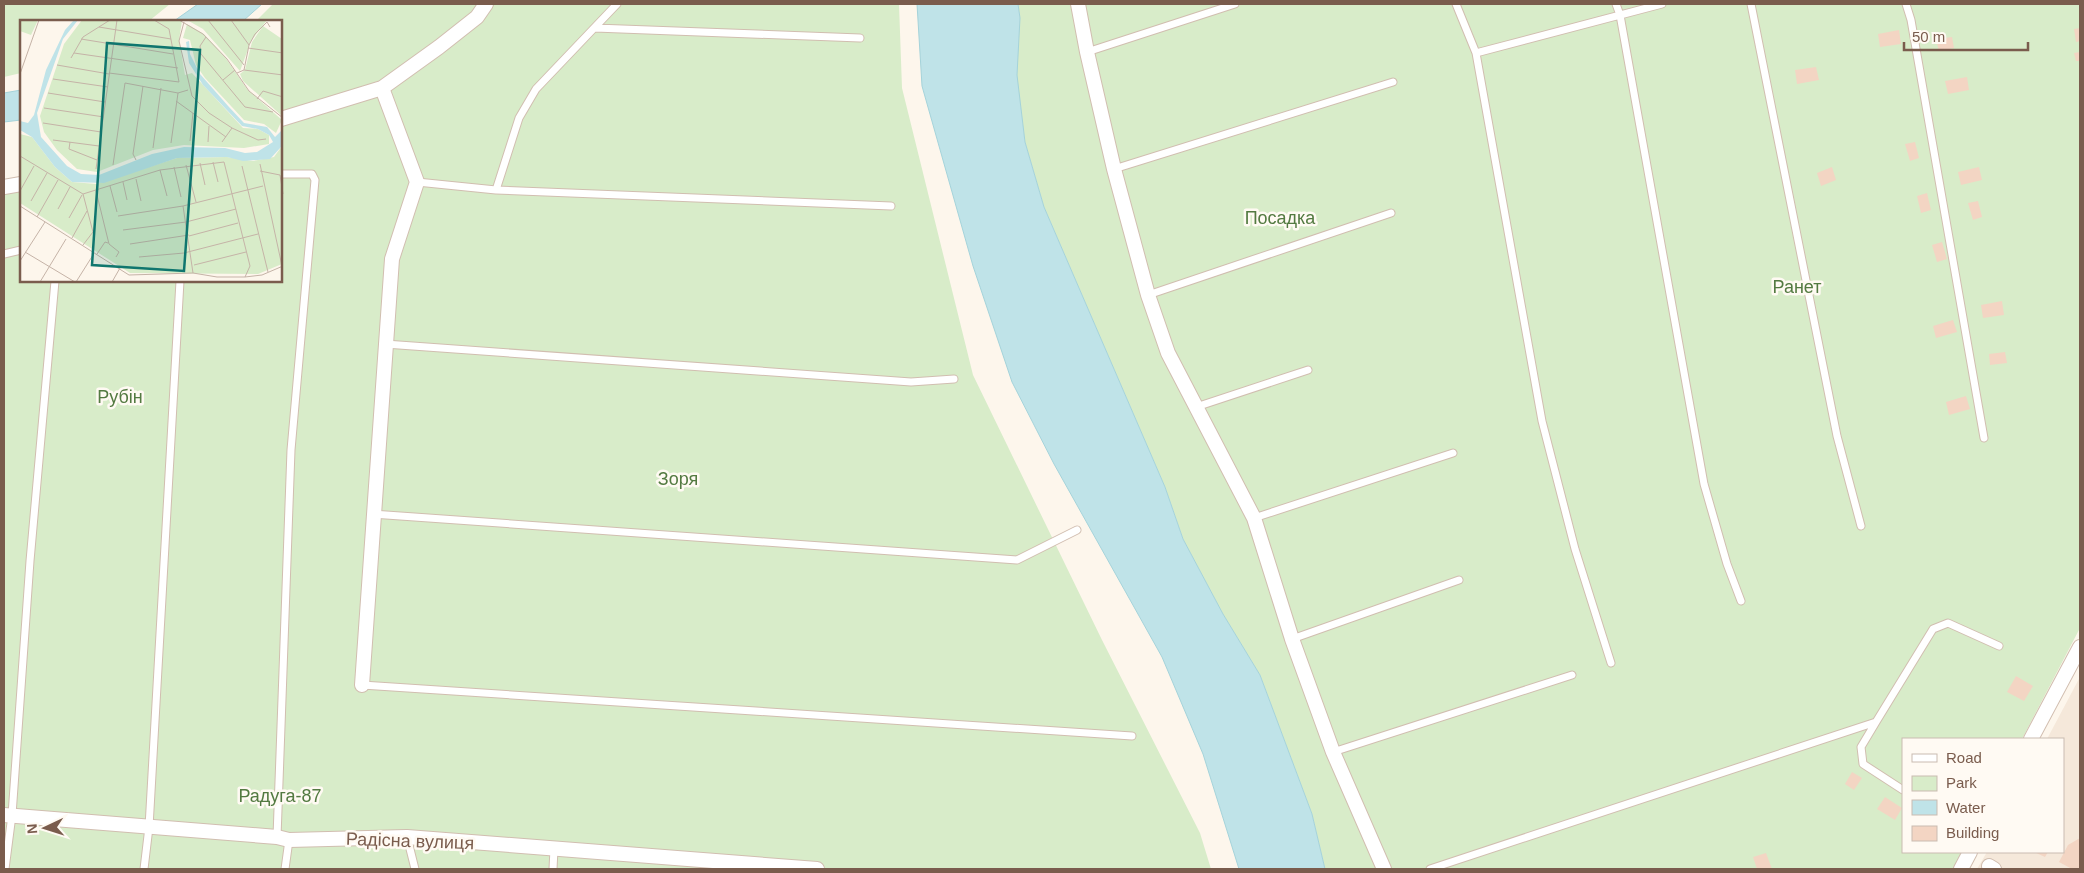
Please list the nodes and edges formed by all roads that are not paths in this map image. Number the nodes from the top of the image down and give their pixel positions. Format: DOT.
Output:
graph roads {
  1 [pos="486,4"];
  2 [pos="617,4"];
  3 [pos="1078,4"];
  4 [pos="1235,4"];
  5 [pos="1456,4"];
  6 [pos="1616,4"];
  7 [pos="1662,4"];
  8 [pos="1751,4"];
  9 [pos="1906,4"];
  10 [pos="1620,15"];
  11 [pos="595,28"];
  12 [pos="860,38"];
  13 [pos="1087,52"];
  14 [pos="1476,53"];
  15 [pos="1393,82"];
  16 [pos="382,88"];
  17 [pos="282,119"];
  18 [pos="1114,169"];
  19 [pos="282,174"];
  20 [pos="417,182"];
  21 [pos="20,184"];
  22 [pos="4,187"];
  23 [pos="496,190"];
  24 [pos="891,206"];
  25 [pos="1391,213"];
  26 [pos="20,250"];
  27 [pos="4,254"];
  28 [pos="56,282"];
  29 [pos="180,282"];
  30 [pos="1148,295"];
  31 [pos="385,344"];
  32 [pos="1308,370"];
  33 [pos="954,379"];
  34 [pos="1195,407"];
  35 [pos="1984,438"];
  36 [pos="1453,453"];
  37 [pos="372,514"];
  38 [pos="1254,518"];
  39 [pos="1861,526"];
  40 [pos="1077,530"];
  41 [pos="1459,580"];
  42 [pos="1741,602"];
  43 [pos="1292,639"];
  44 [pos="1999,646"];
  45 [pos="2080,647"];
  46 [pos="1611,663"];
  47 [pos="1572,675"];
  48 [pos="362,685"];
  49 [pos="1876,722"];
  50 [pos="1132,736"];
  51 [pos="2031,738"];
  52 [pos="1333,752"];
  53 [pos="1902,789"];
  54 [pos="8,815"];
  55 [pos="149,827"];
  56 [pos="407,837"];
  57 [pos="283,838"];
  58 [pos="554,849"];
  59 [pos="1969,853"];
  60 [pos="689,865"];
  61 [pos="5,869"];
  62 [pos="144,869"];
  63 [pos="285,869"];
  64 [pos="415,869"];
  65 [pos="552,869"];
  66 [pos="817,869"];
  67 [pos="1384,869"];
  68 [pos="1430,869"];
  69 [pos="1961,869"];
  1 -- 16 [label="street"];
  2 -- 11 [label="lane"];
  3 -- 13 [label="street"];
  4 -- 13 [label="lane"];
  5 -- 14 [label="lane"];
  6 -- 10 [label="lane"];
  7 -- 10 [label="lane"];
  8 -- 39 [label="lane"];
  9 -- 35 [label="lane"];
  10 -- 14 [label="lane"];
  10 -- 42 [label="lane"];
  11 -- 12 [label="lane"];
  11 -- 23 [label="lane"];
  13 -- 18 [label="street"];
  14 -- 46 [label="lane"];
  15 -- 18 [label="lane"];
  16 -- 17 [label="street"];
  16 -- 20 [label="street"];
  18 -- 30 [label="street"];
  19 -- 57 [label="lane"];
  20 -- 23 [label="lane"];
  20 -- 31 [label="street"];
  21 -- 22 [label="street"];
  23 -- 24 [label="lane"];
  25 -- 30 [label="lane"];
  26 -- 27 [label="lane"];
  28 -- 54 [label="lane"];
  29 -- 55 [label="lane"];
  30 -- 34 [label="street"];
  31 -- 33 [label="lane"];
  31 -- 37 [label="street"];
  32 -- 34 [label="lane"];
  34 -- 38 [label="street"];
  36 -- 38 [label="lane"];
  37 -- 40 [label="lane"];
  37 -- 48 [label="street"];
  38 -- 43 [label="street"];
  41 -- 43 [label="lane"];
  43 -- 52 [label="street"];
  44 -- 49 [label="lane"];
  45 -- 51 [label="street"];
  47 -- 52 [label="lane"];
  48 -- 50 [label="lane"];
  49 -- 53 [label="lane"];
  49 -- 68 [label="lane"];
  52 -- 67 [label="street"];
  54 -- 55 [label="street, Радісна вулиця"];
  54 -- 61 [label="lane"];
  55 -- 57 [label="street, Радісна вулиця"];
  55 -- 62 [label="lane"];
  56 -- 57 [label="street, Радісна вулиця"];
  56 -- 58 [label="street, Радісна вулиця"];
  56 -- 64 [label="lane"];
  57 -- 63 [label="lane"];
  58 -- 60 [label="street, Радісна вулиця"];
  58 -- 65 [label="lane"];
  59 -- 69 [label="street"];
  60 -- 66 [label="street, Радісна вулиця"];
}
